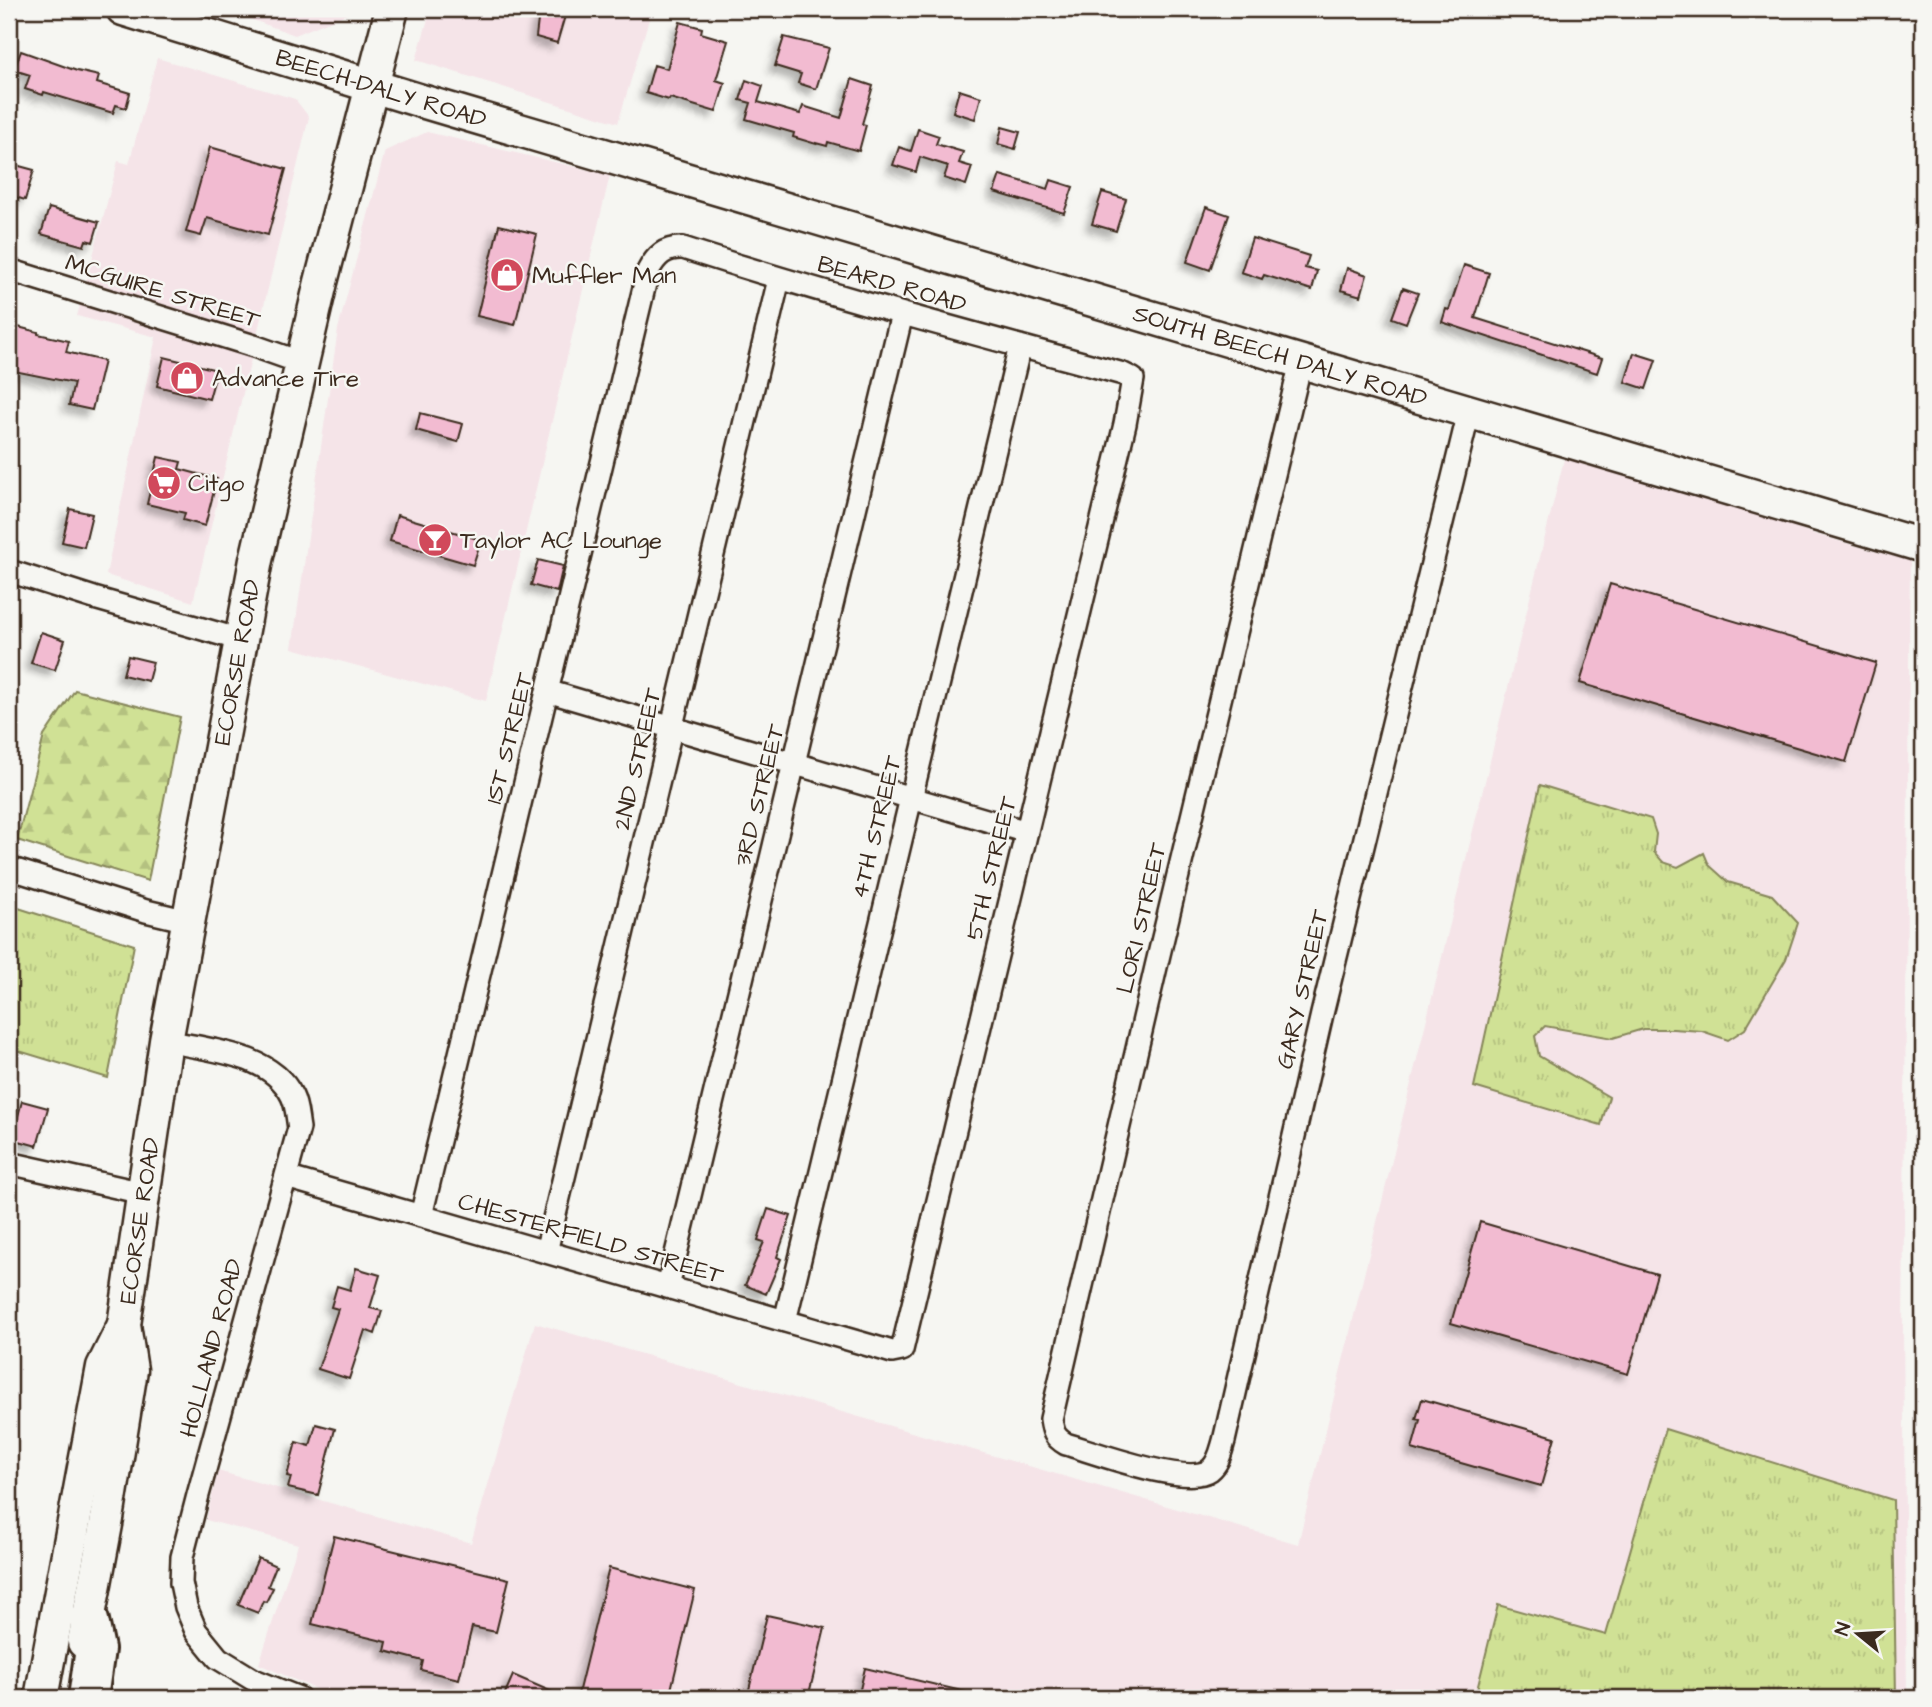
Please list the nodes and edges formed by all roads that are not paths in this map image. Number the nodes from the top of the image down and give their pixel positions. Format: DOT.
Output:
graph roads {
  1 [pos="124,9"];
  2 [pos="392,9"];
  3 [pos="370,86"];
  4 [pos="637,165"];
  5 [pos="9,270"];
  6 [pos="648,271"];
  7 [pos="779,279"];
  8 [pos="902,314"];
  9 [pos="1020,346"];
  10 [pos="1301,362"];
  11 [pos="302,363"];
  12 [pos="1133,379"];
  13 [pos="1469,412"];
  14 [pos="1923,546"];
  15 [pos="9,571"];
  16 [pos="241,640"];
  17 [pos="547,691"];
  18 [pos="672,728"];
  19 [pos="794,764"];
  20 [pos="910,798"];
  21 [pos="1027,832"];
  22 [pos="9,868"];
  23 [pos="188,921"];
  24 [pos="166,1041"];
  25 [pos="9,1163"];
  26 [pos="286,1177"];
  27 [pos="143,1193"];
  28 [pos="421,1216"];
  29 [pos="546,1252"];
  30 [pos="668,1287"];
  31 [pos="785,1321"];
  32 [pos="124,1325"];
  33 [pos="882,1349"];
  34 [pos="1103,1455"];
  35 [pos="89,1621"];
  36 [pos="41,1698"];
  37 [pos="71,1698"];
  38 [pos="88,1698"];
  39 [pos="299,1698"];
  1 -- 3 [label="main road, BEECH-DALY ROAD"];
  2 -- 3 [label="main road, ECORSE ROAD"];
  3 -- 4 [label="main road, BEECH-DALY ROAD"];
  3 -- 11 [label="main road, ECORSE ROAD"];
  4 -- 10 [label="main road, SOUTH BEECH DALY ROAD"];
  5 -- 11 [label="street, MCGUIRE STREET"];
  6 -- 7 [label="street, BEARD ROAD"];
  6 -- 17 [label="street, 1ST STREET"];
  7 -- 8 [label="street, BEARD ROAD"];
  7 -- 18 [label="street, 2ND STREET"];
  8 -- 9 [label="street, BEARD ROAD"];
  8 -- 19 [label="street, 3RD STREET"];
  9 -- 12 [label="street, BEARD ROAD"];
  9 -- 20 [label="street, 4TH STREET"];
  10 -- 13 [label="main road, SOUTH BEECH DALY ROAD"];
  10 -- 34 [label="street, LORI STREET"];
  11 -- 16 [label="main road, ECORSE ROAD"];
  12 -- 21 [label="street, 5TH STREET"];
  13 -- 14 [label="main road, SOUTH BEECH DALY ROAD"];
  13 -- 34 [label="street, GARY STREET"];
  15 -- 16 [label="street"];
  16 -- 23 [label="main road, ECORSE ROAD"];
  17 -- 18 [label="street"];
  17 -- 28 [label="street, 1ST STREET"];
  18 -- 19 [label="street"];
  18 -- 29 [label="street, 2ND STREET"];
  19 -- 20 [label="street"];
  19 -- 30 [label="street, 3RD STREET"];
  20 -- 21 [label="street"];
  20 -- 31 [label="street, 4TH STREET"];
  21 -- 33 [label="street, 5TH STREET"];
  22 -- 23 [label="street"];
  23 -- 24 [label="main road, ECORSE ROAD"];
  24 -- 26 [label="street, HOLLAND ROAD"];
  24 -- 27 [label="main road, ECORSE ROAD"];
  25 -- 27 [label="street"];
  26 -- 28 [label="street, CHESTERFIELD STREET"];
  26 -- 39 [label="street, HOLLAND ROAD"];
  27 -- 32 [label="main road, ECORSE ROAD"];
  28 -- 29 [label="street, CHESTERFIELD STREET"];
  29 -- 30 [label="street, CHESTERFIELD STREET"];
  30 -- 31 [label="street, CHESTERFIELD STREET"];
  31 -- 33 [label="street, CHESTERFIELD STREET"];
  32 -- 35 [label="main road, ECORSE ROAD"];
  32 -- 36 [label="main road, ECORSE ROAD"];
  35 -- 37 [label="main road, ECORSE ROAD"];
  35 -- 38 [label="highway"];
}
